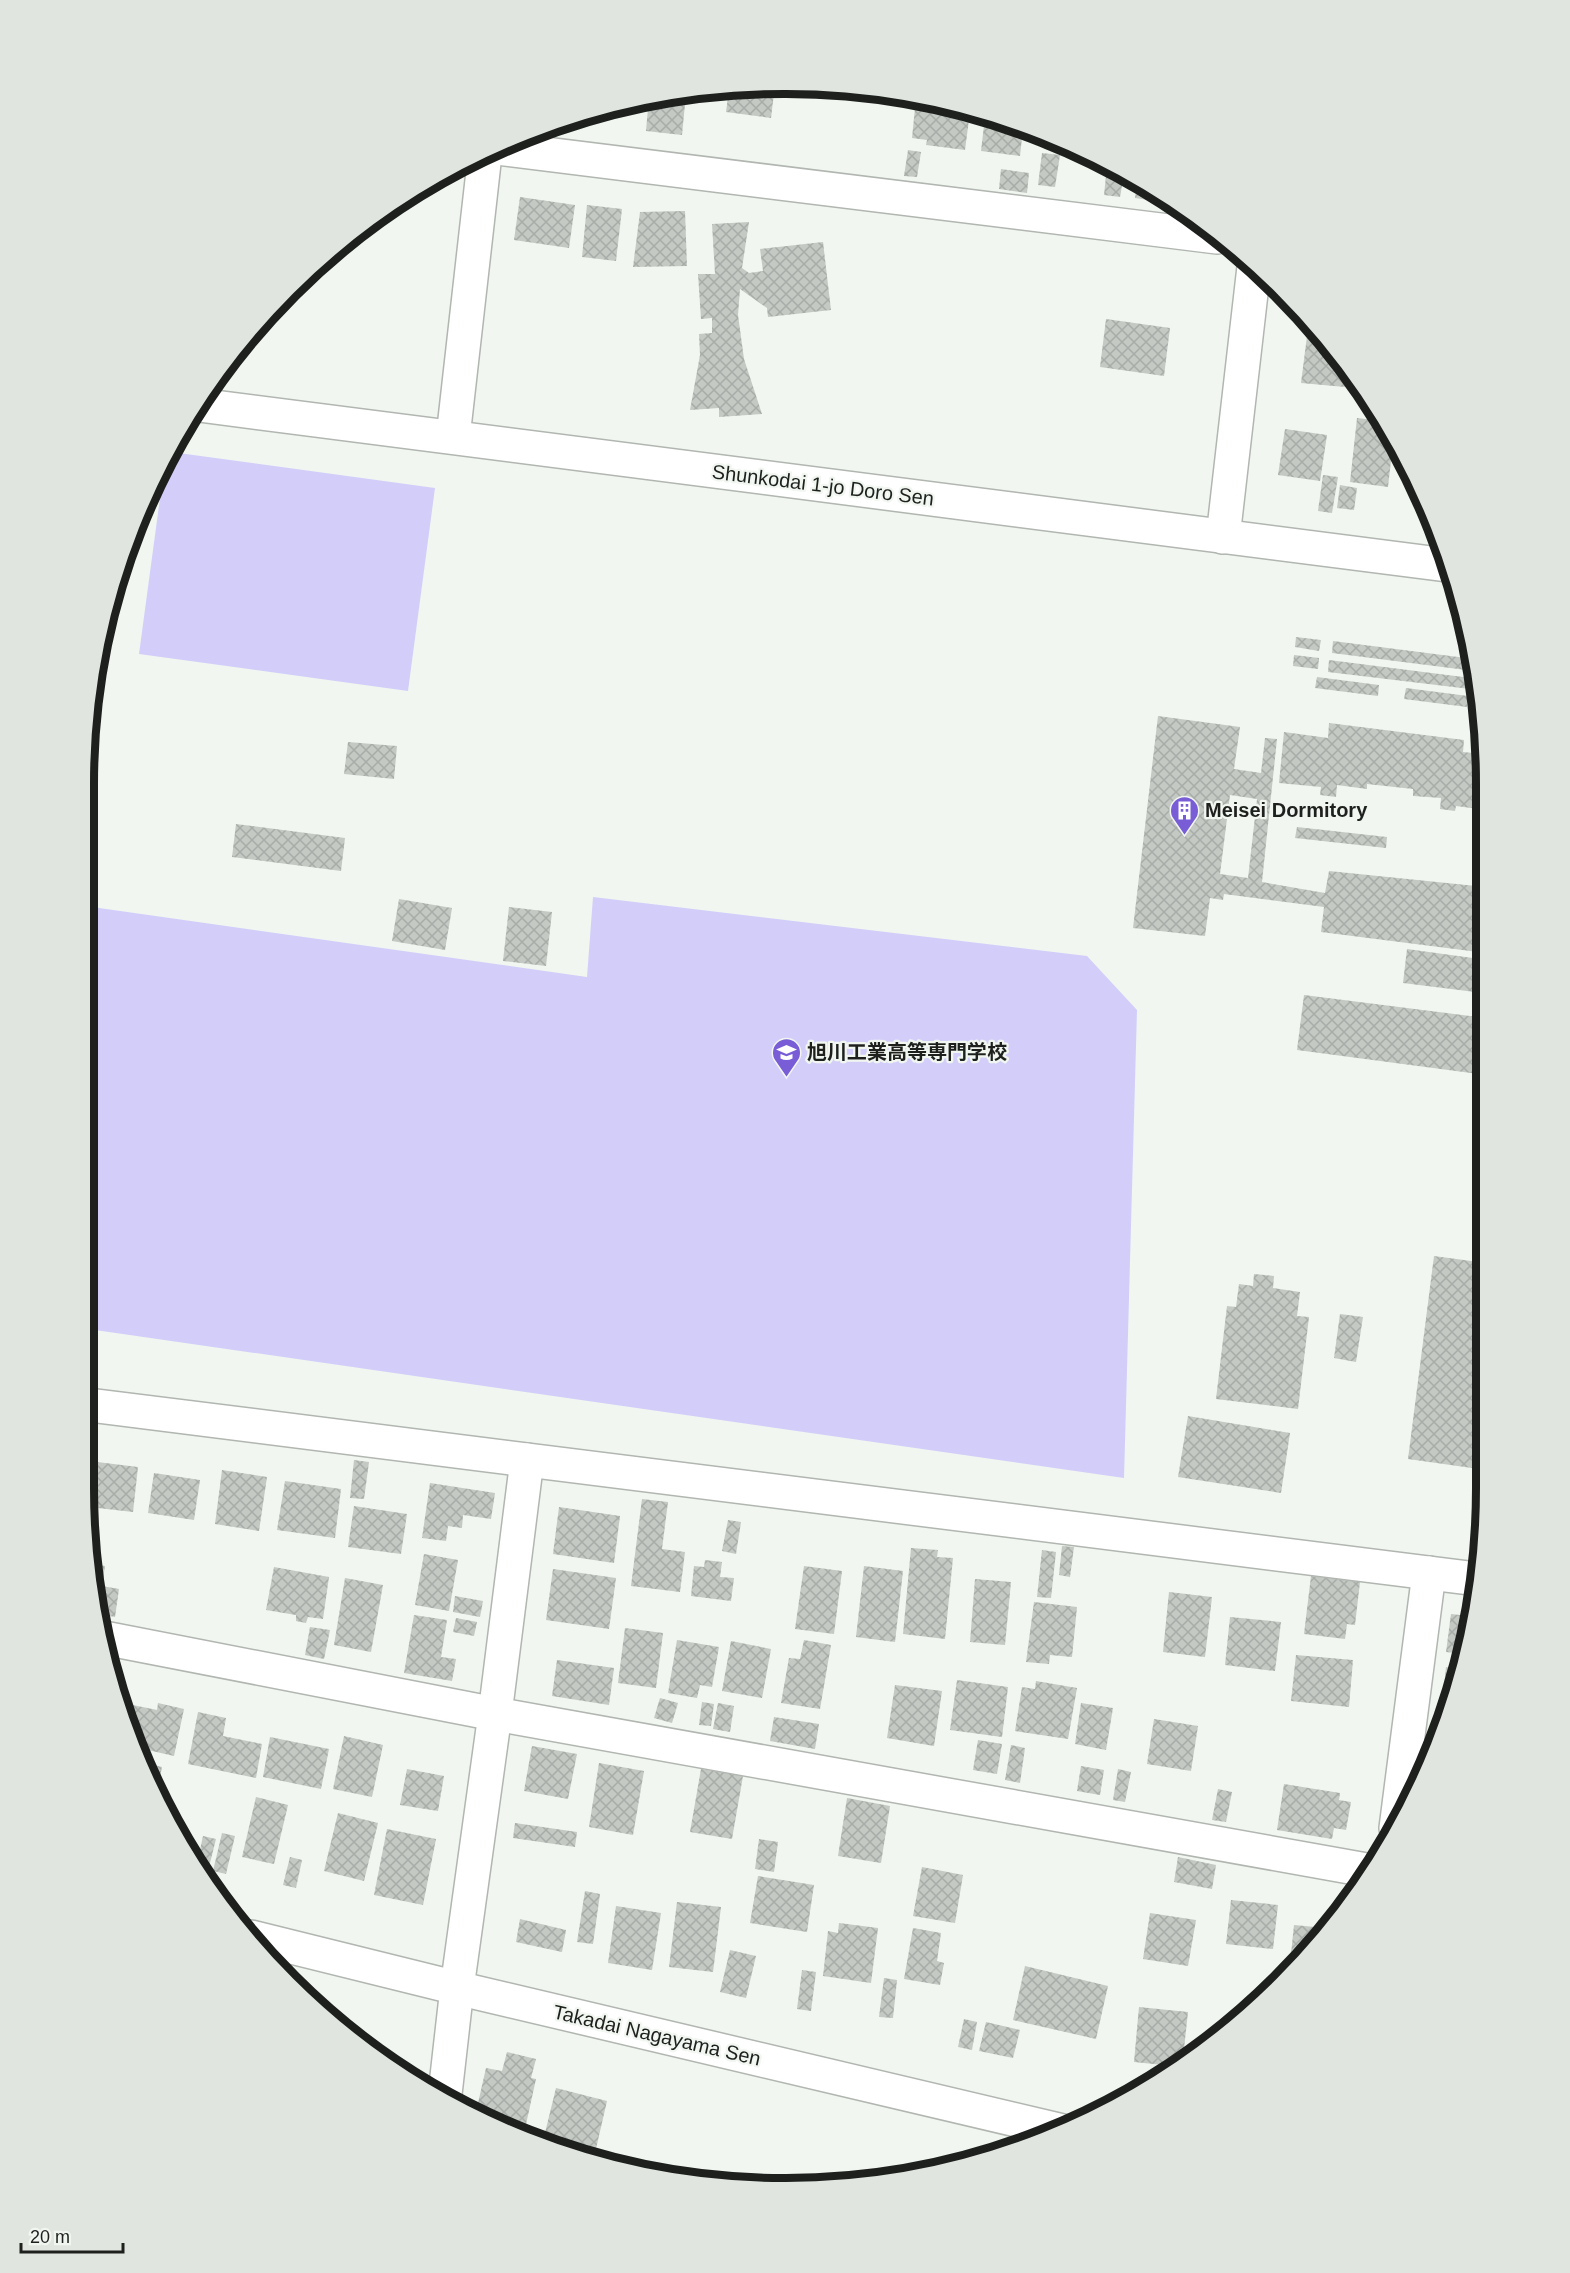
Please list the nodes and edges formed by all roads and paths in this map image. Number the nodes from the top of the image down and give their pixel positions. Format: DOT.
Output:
graph roads {
  1 [pos="514,150"];
  2 [pos="484,164"];
  3 [pos="1203,235"];
  4 [pos="1253,278"];
  5 [pos="208,406"];
  6 [pos="453,438"];
  7 [pos="1223,537"];
  8 [pos="1439,564"];
  9 [pos="94,1406"];
  10 [pos="528,1460"];
  11 [pos="1429,1573"];
  12 [pos="1470,1578"];
  13 [pos="112,1640"];
  14 [pos="495,1714"];
  15 [pos="1399,1802"];
  16 [pos="1361,1869"];
  17 [pos="264,1940"];
  18 [pos="457,1988"];
  19 [pos="446,2089"];
  20 [pos="1046,2127"];
  1 -- 3 [label="street"];
  2 -- 6 [label="street"];
  4 -- 7 [label="street"];
  5 -- 6 [label="street, Shunkodai 1-jo Doro Sen"];
  6 -- 7 [label="street, Shunkodai 1-jo Doro Sen"];
  7 -- 8 [label="street, Shunkodai 1-jo Doro Sen"];
  9 -- 10 [label="street"];
  10 -- 11 [label="street"];
  10 -- 14 [label="street"];
  11 -- 12 [label="street"];
  11 -- 15 [label="street"];
  13 -- 14 [label="street"];
  14 -- 16 [label="street"];
  14 -- 18 [label="street"];
  17 -- 18 [label="street, Takadai Nagayama Sen"];
  18 -- 19 [label="street"];
  18 -- 20 [label="street, Takadai Nagayama Sen"];
}
